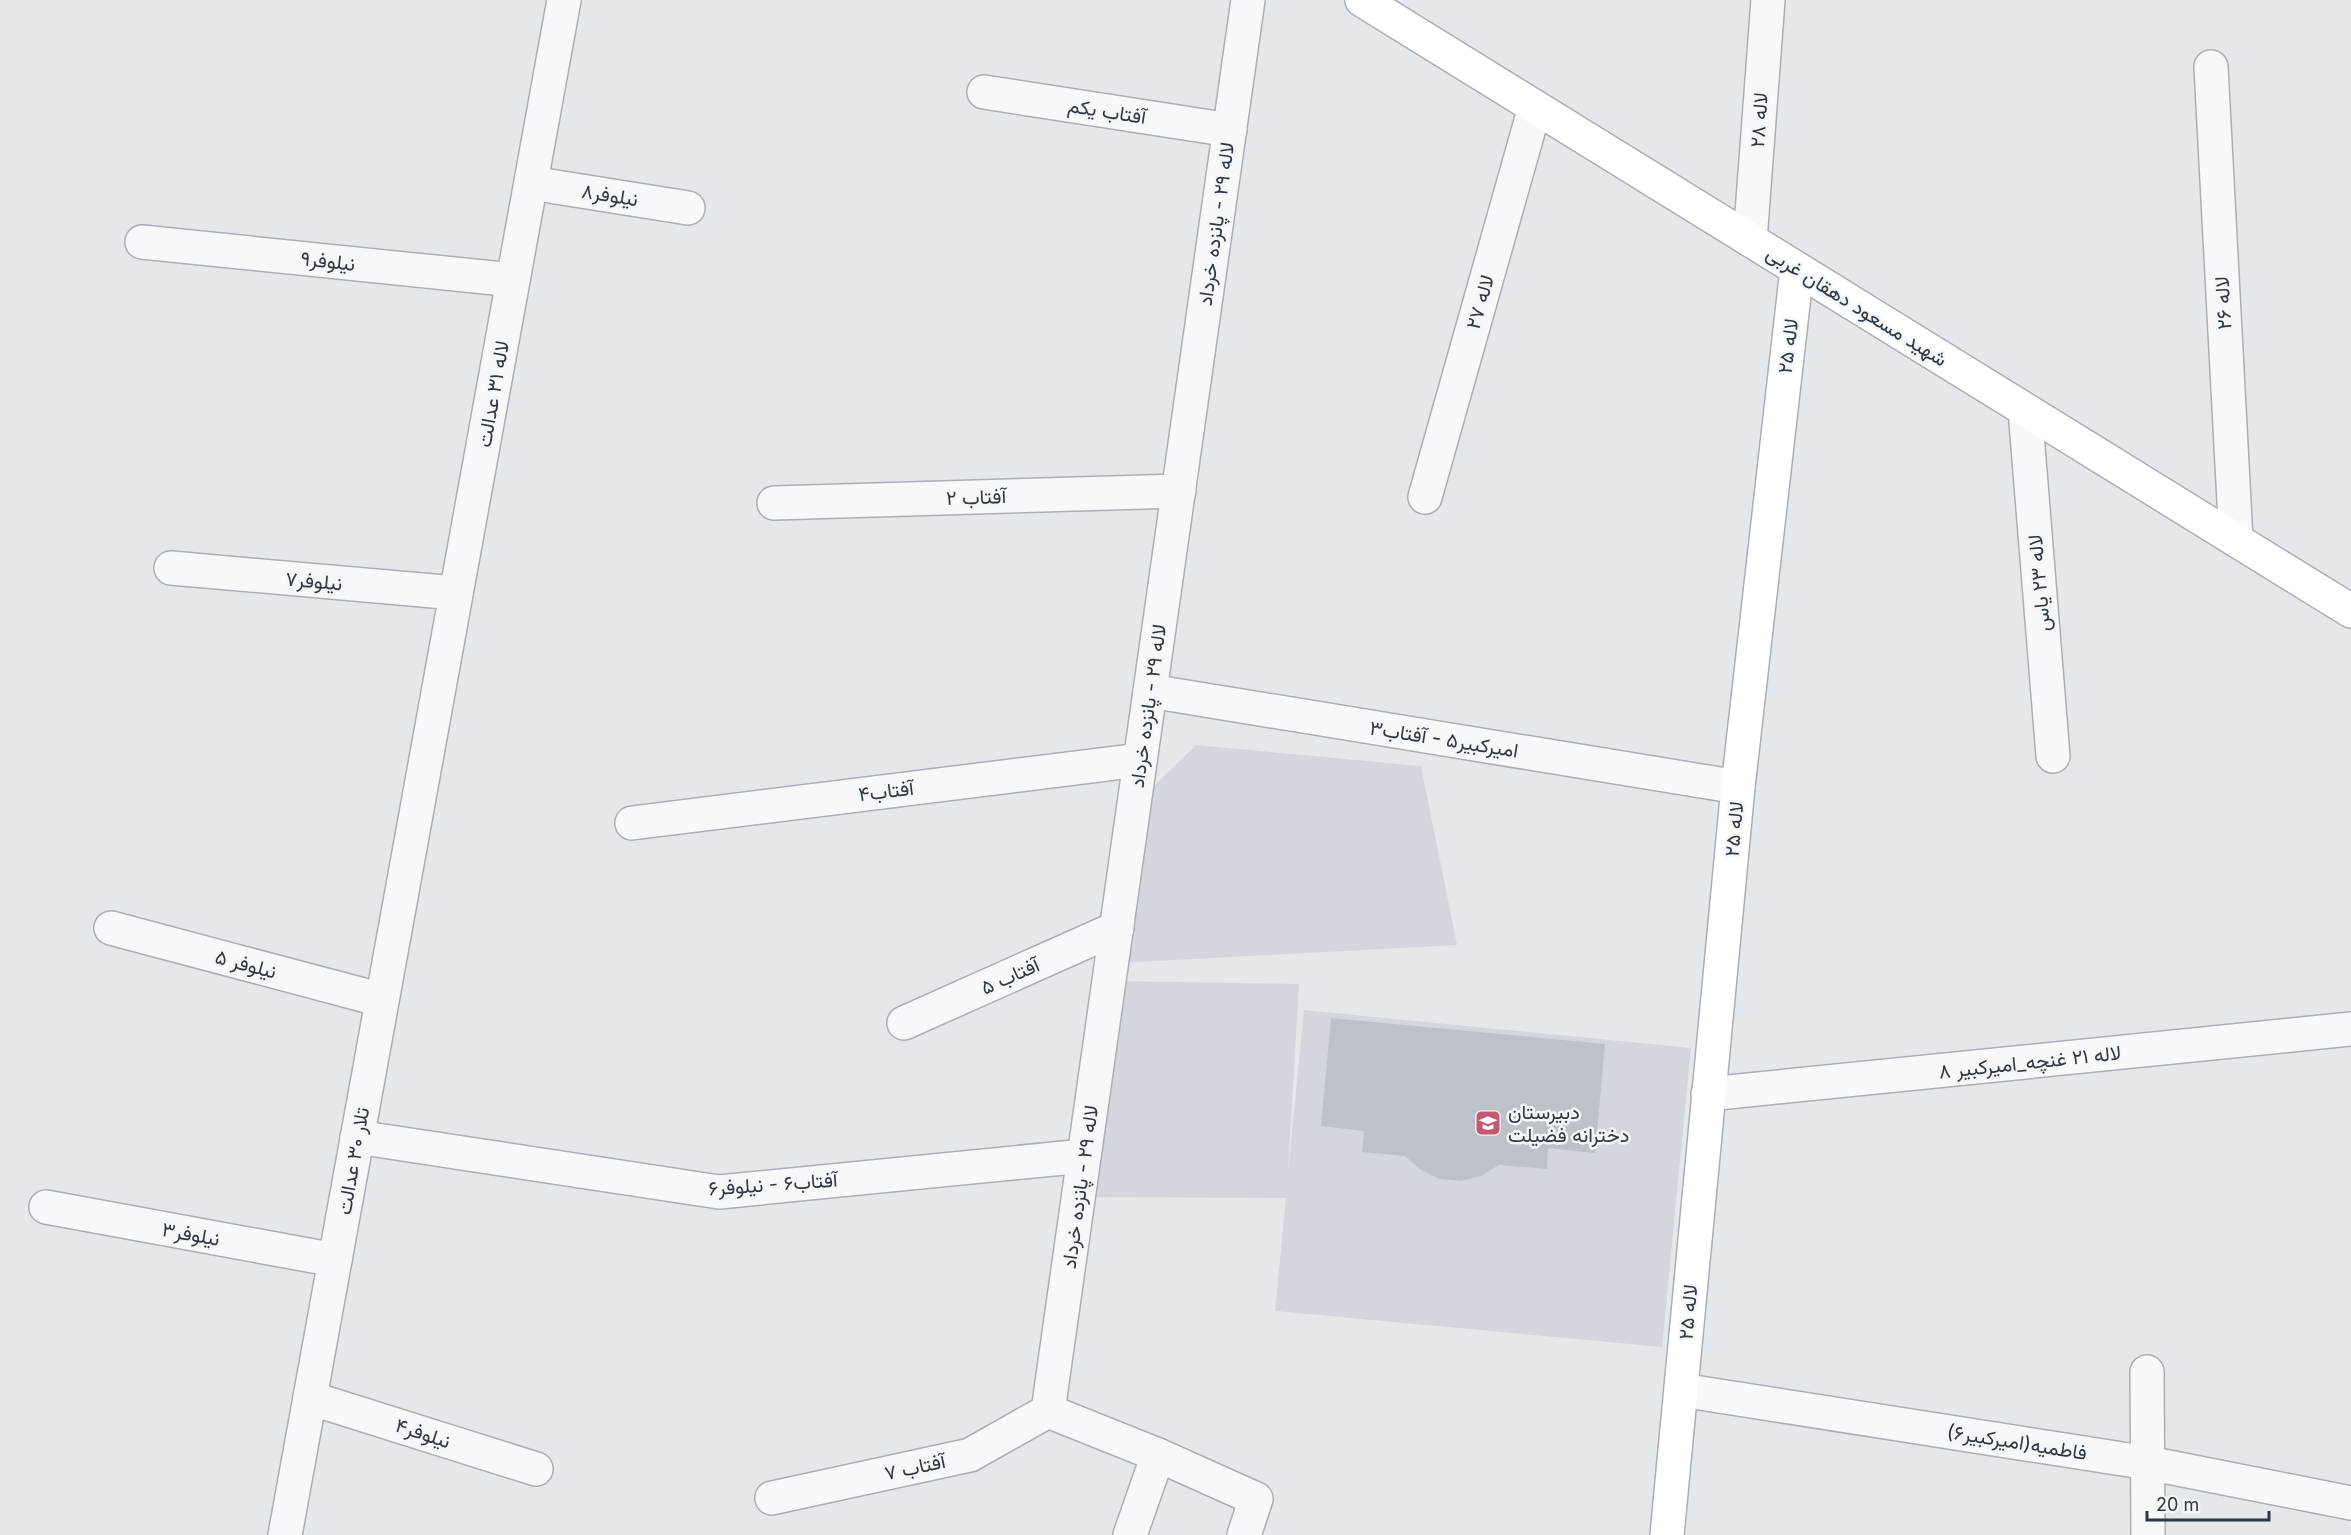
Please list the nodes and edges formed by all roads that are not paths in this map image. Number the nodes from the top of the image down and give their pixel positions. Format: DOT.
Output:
graph roads {
  1 [pos="564,0"];
  2 [pos="1248,0"];
  3 [pos="1362,0"];
  4 [pos="1768,0"];
  5 [pos="2211,67"];
  6 [pos="984,92"];
  7 [pos="1534,107"];
  8 [pos="1230,130"];
  9 [pos="531,183"];
  10 [pos="688,208"];
  11 [pos="1750,240"];
  12 [pos="142,242"];
  13 [pos="1797,269"];
  14 [pos="513,280"];
  15 [pos="2025,410"];
  16 [pos="1179,491"];
  17 [pos="1425,497"];
  18 [pos="774,503"];
  19 [pos="2236,540"];
  20 [pos="171,568"];
  21 [pos="456,594"];
  22 [pos="2351,611"];
  23 [pos="1150,691"];
  24 [pos="2053,756"];
  25 [pos="1140,760"];
  26 [pos="421,787"];
  27 [pos="1738,787"];
  28 [pos="632,823"];
  29 [pos="111,928"];
  30 [pos="1117,928"];
  31 [pos="382,1000"];
  32 [pos="904,1023"];
  33 [pos="2351,1029"];
  34 [pos="1708,1094"];
  35 [pos="357,1137"];
  36 [pos="1084,1156"];
  37 [pos="46,1207"];
  38 [pos="335,1260"];
  39 [pos="2147,1372"];
  40 [pos="1681,1389"];
  41 [pos="310,1398"];
  42 [pos="1048,1411"];
  43 [pos="1158,1455"];
  44 [pos="2148,1463"];
  45 [pos="536,1469"];
  46 [pos="772,1498"];
  47 [pos="2351,1503"];
  48 [pos="285,1535"];
  49 [pos="1130,1535"];
  50 [pos="1244,1535"];
  51 [pos="1667,1535"];
  52 [pos="2148,1535"];
  1 -- 9 [label="street, لاله ۳۱ عدالت"];
  2 -- 8 [label="street, لاله ۲۹ - پانزده خرداد"];
  3 -- 7 [label="main road, شهید مسعود دهقان غربی"];
  4 -- 11 [label="street, لاله ۲۸"];
  5 -- 19 [label="street, لاله ۲۶"];
  6 -- 8 [label="street, آفتاب یکم"];
  7 -- 11 [label="main road, شهید مسعود دهقان غربی"];
  7 -- 17 [label="street, لاله ۲۷"];
  8 -- 16 [label="street, لاله ۲۹ - پانزده خرداد"];
  9 -- 10 [label="street, نیلوفر۸"];
  9 -- 14 [label="street, لاله ۳۱ عدالت"];
  11 -- 13 [label="main road, شهید مسعود دهقان غربی"];
  12 -- 14 [label="street, نیلوفر۹"];
  13 -- 15 [label="main road, شهید مسعود دهقان غربی"];
  13 -- 27 [label="main road, لاله ۲۵"];
  14 -- 21 [label="street, لاله ۳۱ عدالت"];
  15 -- 19 [label="main road, شهید مسعود دهقان غربی"];
  15 -- 24 [label="street, لاله ۲۳ یاس"];
  16 -- 18 [label="street, آفتاب ۲"];
  16 -- 23 [label="street, لاله ۲۹ - پانزده خرداد"];
  19 -- 22 [label="main road, شهید مسعود دهقان غربی"];
  20 -- 21 [label="street, نیلوفر۷"];
  21 -- 26 [label="street, لاله ۳۱ عدالت"];
  23 -- 25 [label="street, لاله ۲۹ - پانزده خرداد"];
  23 -- 27 [label="street, امیرکبیر۵ - آفتاب۳"];
  25 -- 28 [label="street, آفتاب۴"];
  25 -- 30 [label="street, لاله ۲۹ - پانزده خرداد"];
  26 -- 31 [label="street, تلار ۳۰ عدالت"];
  27 -- 34 [label="main road, لاله ۲۵"];
  29 -- 31 [label="street, نیلوفر ۵"];
  30 -- 32 [label="street, آفتاب ۵"];
  30 -- 36 [label="street, لاله ۲۹ - پانزده خرداد"];
  31 -- 35 [label="street, تلار ۳۰ عدالت"];
  33 -- 34 [label="street, لاله ۲۱ غنچه_امیرکبیر ۸"];
  34 -- 40 [label="main road, لاله ۲۵"];
  35 -- 36 [label="street, آفتاب۶ - نیلوفر۶"];
  35 -- 38 [label="street, تلار ۳۰ عدالت"];
  36 -- 42 [label="street, لاله ۲۹ - پانزده خرداد"];
  37 -- 38 [label="street, نیلوفر۳"];
  38 -- 41 [label="street, تلار ۳۰ عدالت"];
  39 -- 44 [label="street"];
  40 -- 44 [label="street, فاطمیه(امیرکبیر۶)"];
  40 -- 51 [label="main road, لاله ۲۵"];
  41 -- 45 [label="street, نیلوفر۴"];
  41 -- 48 [label="street, تلار ۳۰ عدالت"];
  42 -- 43 [label="street"];
  42 -- 46 [label="street, آفتاب ۷"];
  43 -- 49 [label="street"];
  43 -- 50 [label="street"];
  44 -- 47 [label="street, فاطمیه(امیرکبیر۶)"];
  44 -- 52 [label="street"];
}
